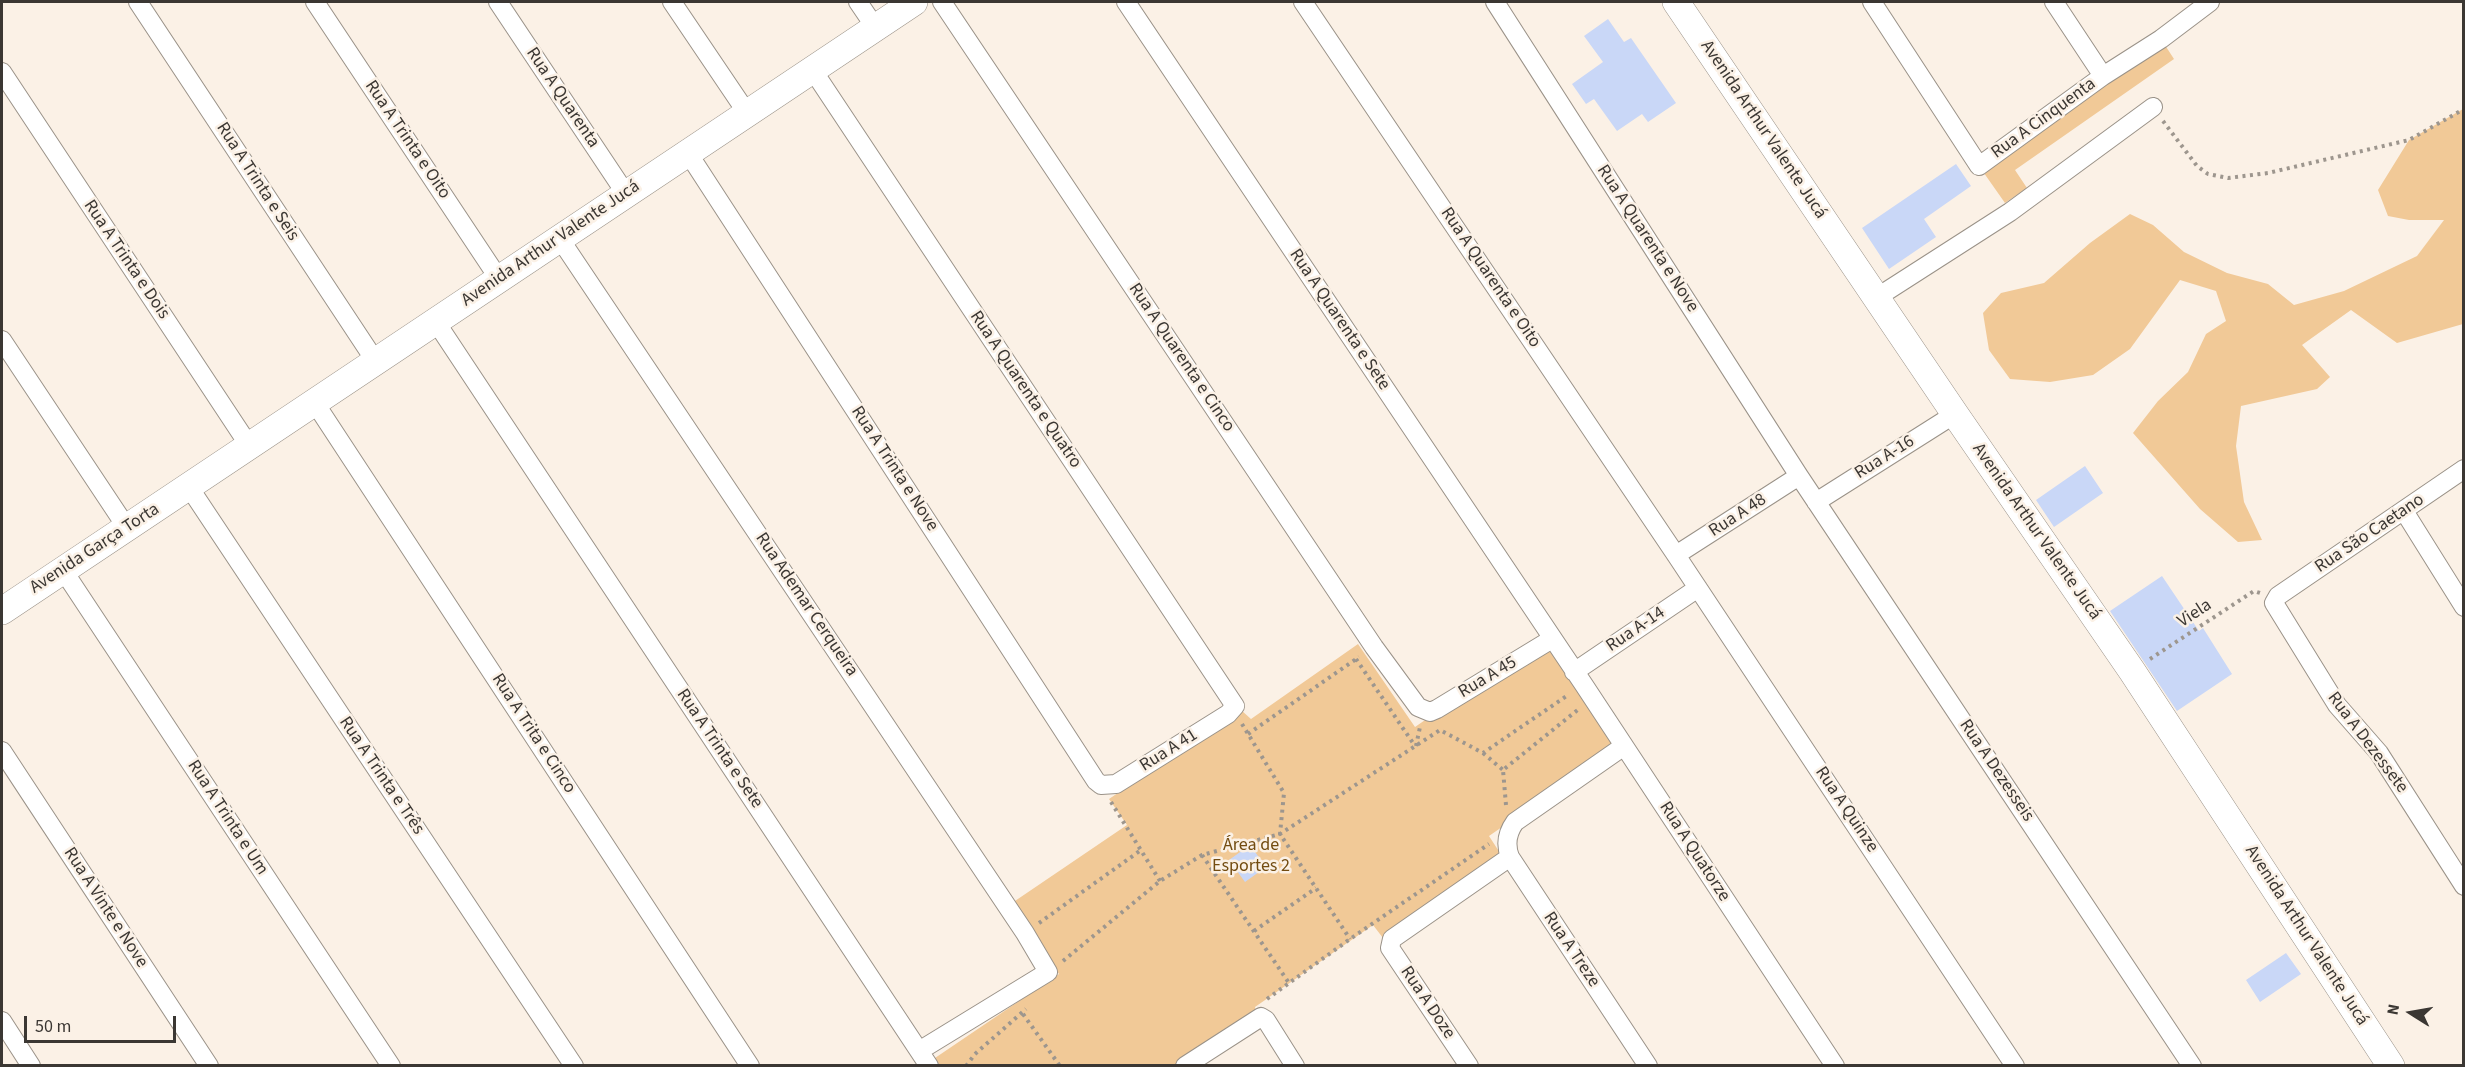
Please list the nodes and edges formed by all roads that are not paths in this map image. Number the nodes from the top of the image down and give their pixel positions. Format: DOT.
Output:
graph roads {
  1 [pos="138,2"];
  2 [pos="315,2"];
  3 [pos="498,2"];
  4 [pos="672,2"];
  5 [pos="858,2"];
  6 [pos="914,2"];
  7 [pos="942,2"];
  8 [pos="1126,2"];
  9 [pos="1303,2"];
  10 [pos="1495,2"];
  11 [pos="1676,2"];
  12 [pos="1872,2"];
  13 [pos="2054,2"];
  14 [pos="2210,2"];
  15 [pos="875,27"];
  16 [pos="812,69"];
  17 [pos="2,72"];
  18 [pos="2103,76"];
  19 [pos="2153,107"];
  20 [pos="747,113"];
  21 [pos="688,153"];
  22 [pos="626,194"];
  23 [pos="560,239"];
  24 [pos="499,279"];
  25 [pos="1876,298"];
  26 [pos="436,322"];
  27 [pos="2,340"];
  28 [pos="376,362"];
  29 [pos="315,403"];
  30 [pos="1955,414"];
  31 [pos="250,447"];
  32 [pos="2463,469"];
  33 [pos="1799,476"];
  34 [pos="189,487"];
  35 [pos="1816,502"];
  36 [pos="2404,511"];
  37 [pos="127,528"];
  38 [pos="1676,555"];
  39 [pos="63,570"];
  40 [pos="1698,588"];
  41 [pos="2275,598"];
  42 [pos="2463,607"];
  43 [pos="2,611"];
  44 [pos="1552,639"];
  45 [pos="1583,685"];
  46 [pos="1233,710"];
  47 [pos="1424,711"];
  48 [pos="1624,746"];
  49 [pos="2,751"];
  50 [pos="1101,784"];
  51 [pos="1510,857"];
  52 [pos="2463,886"];
  53 [pos="1048,974"];
  54 [pos="2,1021"];
  55 [pos="924,1058"];
  56 [pos="31,1065"];
  57 [pos="209,1065"];
  58 [pos="391,1065"];
  59 [pos="574,1065"];
  60 [pos="750,1065"];
  61 [pos="1185,1065"];
  62 [pos="1296,1065"];
  63 [pos="1469,1065"];
  64 [pos="1648,1065"];
  65 [pos="1835,1065"];
  66 [pos="2015,1065"];
  67 [pos="2192,1065"];
  68 [pos="2391,1065"];
  1 -- 28 [label="street, Rua A Trinta e Seis"];
  2 -- 24 [label="street, Rua A Trinta e Oito"];
  3 -- 22 [label="street, Rua A Quarenta"];
  4 -- 20 [label="street"];
  5 -- 15 [label="street"];
  6 -- 15 [label="street, Avenida Arthur Valente Jucá"];
  7 -- 47 [label="street, Rua A Quarenta e Cinco"];
  8 -- 44 [label="street, Rua A Quarenta e Sete"];
  9 -- 38 [label="street, Rua A Quarenta e Oito"];
  10 -- 33 [label="street, Rua A Quarenta e Nove"];
  11 -- 25 [label="street, Avenida Arthur Valente Jucá"];
  12 -- 18 [label="street, Rua A Cinquenta"];
  13 -- 18 [label="street"];
  14 -- 18 [label="street, Rua A Cinquenta"];
  15 -- 16 [label="street, Avenida Arthur Valente Jucá"];
  16 -- 20 [label="street, Avenida Arthur Valente Jucá"];
  16 -- 46 [label="street, Rua A Quarenta e Quatro"];
  17 -- 31 [label="street, Rua A Trinta e Dois"];
  19 -- 25 [label="street"];
  20 -- 21 [label="street, Avenida Arthur Valente Jucá"];
  21 -- 22 [label="street, Avenida Arthur Valente Jucá"];
  21 -- 50 [label="street, Rua A Trinta e Nove"];
  22 -- 23 [label="street, Avenida Arthur Valente Jucá"];
  23 -- 24 [label="street, Avenida Arthur Valente Jucá"];
  23 -- 53 [label="street, Rua Ademar Cerqueira"];
  24 -- 26 [label="street, Avenida Arthur Valente Jucá"];
  25 -- 30 [label="street, Avenida Arthur Valente Jucá"];
  26 -- 28 [label="street, Avenida Arthur Valente Jucá"];
  26 -- 55 [label="street, Rua A Trinta e Sete"];
  27 -- 37 [label="street"];
  28 -- 29 [label="street, Avenida Arthur Valente Jucá"];
  29 -- 31 [label="street, Avenida Arthur Valente Jucá"];
  29 -- 60 [label="street, Rua A Trita e Cinco"];
  30 -- 35 [label="street, Rua A-16"];
  30 -- 68 [label="street, Avenida Arthur Valente Jucá"];
  31 -- 34 [label="street, Avenida Arthur Valente Jucá"];
  32 -- 36 [label="street, Rua São Caetano"];
  33 -- 35 [label="street, Rua A Dezesseis"];
  33 -- 38 [label="street, Rua A 48"];
  34 -- 37 [label="street, Avenida Garça Torta"];
  34 -- 59 [label="street, Rua A Trinta e Três"];
  35 -- 67 [label="street, Rua A Dezesseis"];
  36 -- 41 [label="street, Rua São Caetano"];
  36 -- 42 [label="street"];
  37 -- 39 [label="street, Avenida Garça Torta"];
  38 -- 40 [label="street, Rua A Quinze"];
  39 -- 43 [label="street, Avenida Garça Torta"];
  39 -- 58 [label="street, Rua A Trinta e Um"];
  40 -- 45 [label="street, Rua A-14"];
  40 -- 66 [label="street, Rua A Quinze"];
  41 -- 52 [label="street, Rua A Dezessete"];
  44 -- 45 [label="street, Rua A Quatorze"];
  44 -- 47 [label="street, Rua A 45"];
  45 -- 48 [label="street, Rua A Quatorze"];
  46 -- 50 [label="street, Rua A 41"];
  48 -- 51 [label="street"];
  48 -- 65 [label="street, Rua A Quatorze"];
  49 -- 57 [label="street, Rua A Vinte e Nove"];
  51 -- 63 [label="street, Rua A Doze"];
  51 -- 64 [label="street, Rua A Treze"];
  53 -- 55 [label="street, Rua A Trinta e Sete"];
  54 -- 56 [label="street"];
  61 -- 62 [label="street"];
}
